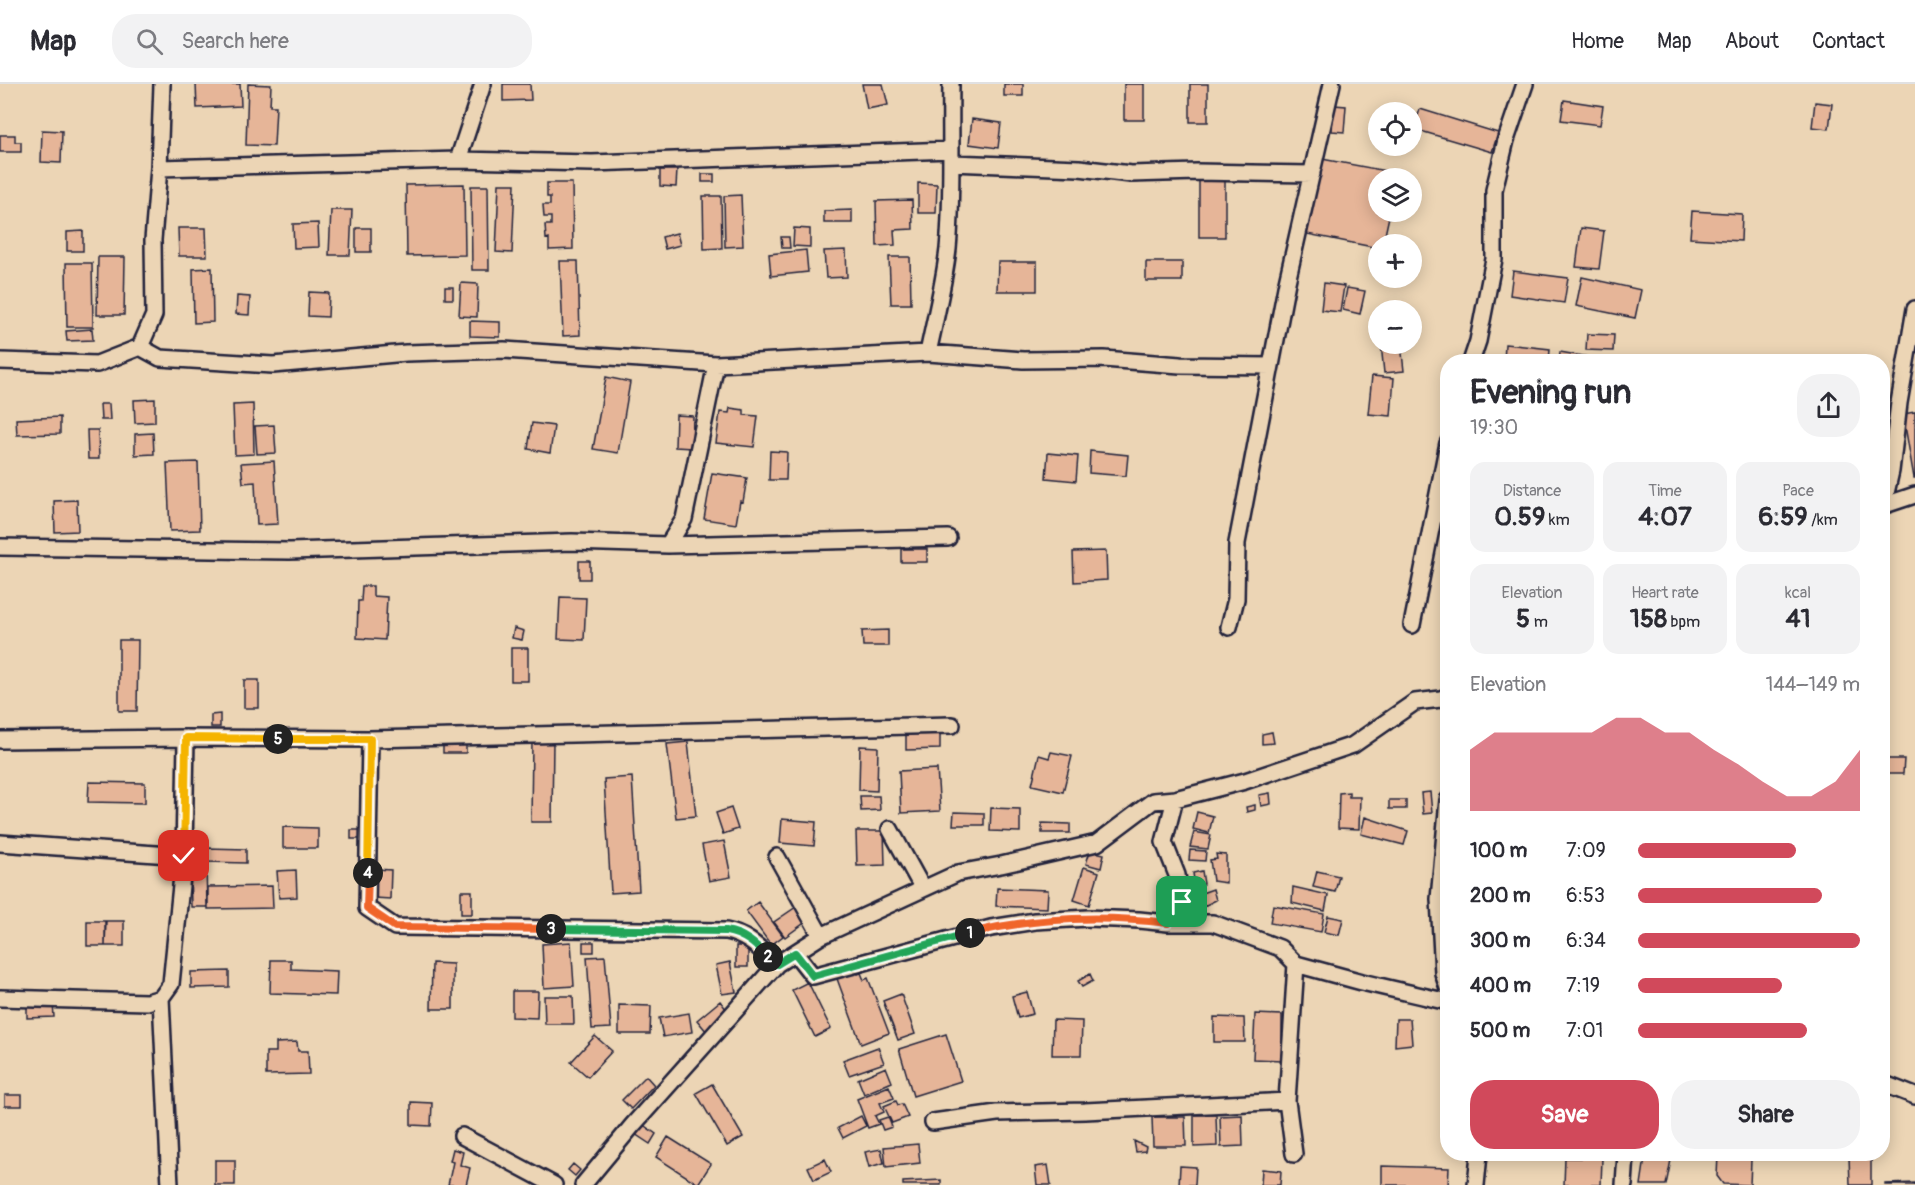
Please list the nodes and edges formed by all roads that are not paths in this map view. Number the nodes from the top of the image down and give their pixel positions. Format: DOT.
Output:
graph roads {
  1 [pos="162,84"];
  2 [pos="483,84"];
  3 [pos="951,84"];
  4 [pos="1332,84"];
  5 [pos="1525,84"];
  6 [pos="951,156"];
  7 [pos="458,160"];
  8 [pos="159,168"];
  9 [pos="1312,174"];
  10 [pos="1915,309"];
  11 [pos="141,347"];
  12 [pos="928,353"];
  13 [pos="1474,354"];
  14 [pos="0,362"];
  15 [pos="716,364"];
  16 [pos="1271,366"];
  17 [pos="1890,475"];
  18 [pos="1440,483"];
  19 [pos="1915,495"];
  20 [pos="1890,504"];
  21 [pos="948,538"];
  22 [pos="668,545"];
  23 [pos="0,547"];
  24 [pos="1412,625"];
  25 [pos="1229,627"];
  26 [pos="1440,702"];
  27 [pos="952,725"];
  28 [pos="186,738"];
  29 [pos="370,739"];
  30 [pos="0,740"];
  31 [pos="1175,799"];
  32 [pos="890,829"];
  33 [pos="0,843"];
  34 [pos="184,856"];
  35 [pos="777,858"];
  36 [pos="1440,888"];
  37 [pos="923,889"];
  38 [pos="1440,918"];
  39 [pos="1168,923"];
  40 [pos="821,936"];
  41 [pos="795,953"];
  42 [pos="777,964"];
  43 [pos="1296,964"];
  44 [pos="0,998"];
  45 [pos="161,998"];
  46 [pos="1440,1000"];
  47 [pos="1890,1086"];
  48 [pos="1915,1096"];
  49 [pos="1287,1101"];
  50 [pos="933,1122"];
  51 [pos="462,1136"];
  52 [pos="1294,1154"];
  53 [pos="1478,1161"];
  54 [pos="1626,1161"];
  55 [pos="170,1185"];
  56 [pos="554,1185"];
  57 [pos="583,1185"];
  58 [pos="1476,1185"];
  59 [pos="1624,1185"];
  1 -- 8 [label="street"];
  2 -- 7 [label="street"];
  3 -- 6 [label="street"];
  4 -- 9 [label="street"];
  5 -- 13 [label="street"];
  6 -- 7 [label="street"];
  6 -- 9 [label="street"];
  6 -- 12 [label="street"];
  7 -- 8 [label="street"];
  8 -- 11 [label="street"];
  9 -- 16 [label="street"];
  10 -- 17 [label="street"];
  11 -- 14 [label="street"];
  11 -- 15 [label="street"];
  12 -- 15 [label="street"];
  12 -- 16 [label="street"];
  15 -- 22 [label="street"];
  16 -- 25 [label="street"];
  18 -- 24 [label="street"];
  19 -- 20 [label="street"];
  21 -- 22 [label="street"];
  22 -- 23 [label="street"];
  26 -- 31 [label="street"];
  27 -- 29 [label="street"];
  28 -- 29 [label="street"];
  28 -- 30 [label="street"];
  28 -- 34 [label="street"];
  29 -- 42 [label="street"];
  31 -- 37 [label="street"];
  31 -- 39 [label="street"];
  32 -- 37 [label="street"];
  33 -- 34 [label="street"];
  34 -- 45 [label="street"];
  35 -- 40 [label="street"];
  36 -- 38 [label="street"];
  37 -- 40 [label="street"];
  39 -- 41 [label="street"];
  39 -- 43 [label="street"];
  40 -- 41 [label="street"];
  41 -- 42 [label="street"];
  42 -- 57 [label="street"];
  43 -- 46 [label="street"];
  43 -- 49 [label="street"];
  44 -- 45 [label="street"];
  45 -- 55 [label="street"];
  47 -- 48 [label="street"];
  49 -- 50 [label="street"];
  49 -- 52 [label="street"];
  51 -- 56 [label="street"];
  53 -- 58 [label="street"];
  54 -- 59 [label="street"];
}
